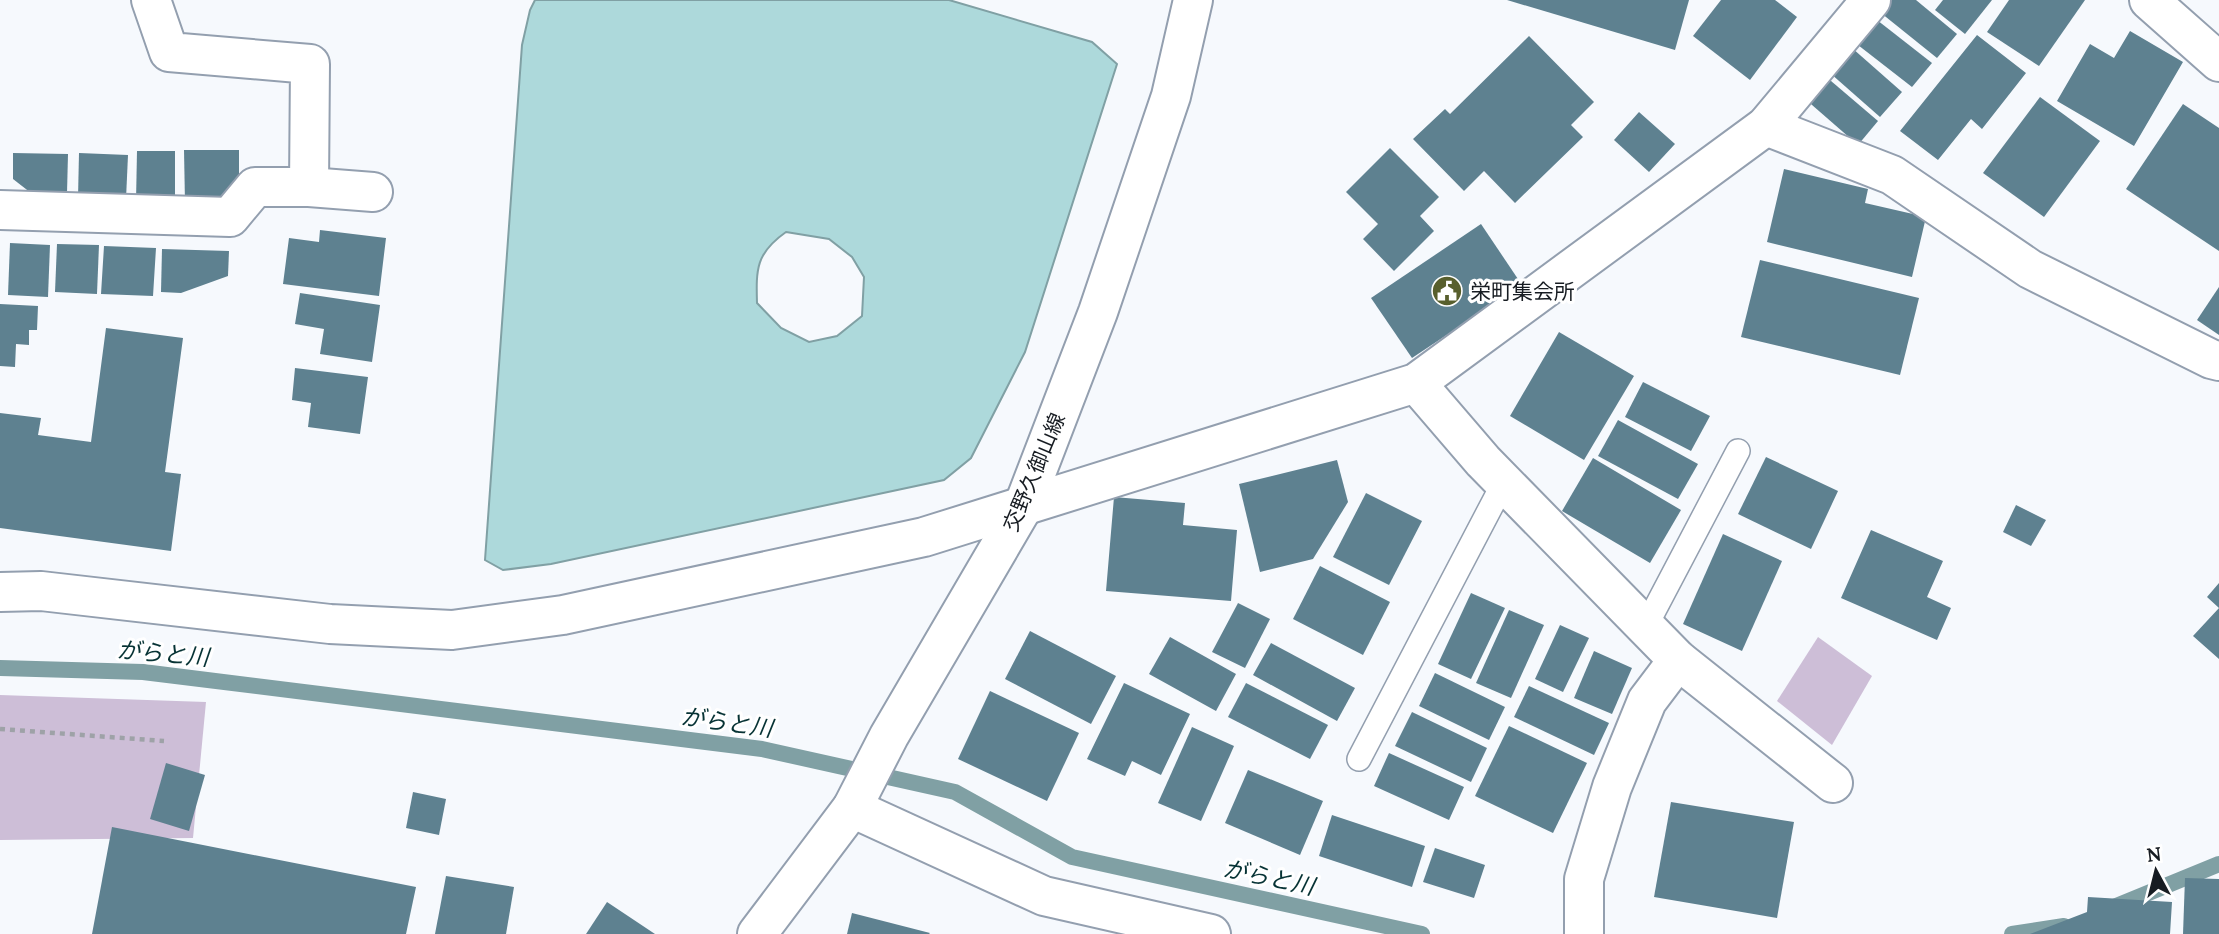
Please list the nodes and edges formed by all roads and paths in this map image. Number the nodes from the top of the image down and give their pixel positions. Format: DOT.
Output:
graph roads {
  1 [pos="151,0"];
  2 [pos="1193,0"];
  3 [pos="1871,0"];
  4 [pos="2149,0"];
  5 [pos="2219,62"];
  6 [pos="1766,126"];
  7 [pos="309,187"];
  8 [pos="373,192"];
  9 [pos="0,210"];
  10 [pos="2219,361"];
  11 [pos="1416,383"];
  12 [pos="1738,451"];
  13 [pos="1504,482"];
  14 [pos="1023,507"];
  15 [pos="0,592"];
  16 [pos="1646,626"];
  17 [pos="1678,660"];
  18 [pos="0,729"];
  19 [pos="164,741"];
  20 [pos="1359,759"];
  21 [pos="1833,783"];
  22 [pos="855,801"];
  23 [pos="757,934"];
  24 [pos="1211,934"];
  25 [pos="1584,934"];
  1 -- 7 [label="street"];
  2 -- 14 [label="street, 交野久御山線"];
  3 -- 6 [label="street"];
  4 -- 5 [label="street"];
  6 -- 10 [label="street"];
  6 -- 11 [label="street"];
  7 -- 8 [label="street"];
  7 -- 9 [label="street"];
  11 -- 13 [label="street"];
  11 -- 14 [label="street"];
  12 -- 16 [label="lane"];
  13 -- 16 [label="street"];
  13 -- 20 [label="lane"];
  14 -- 15 [label="street"];
  14 -- 22 [label="street, 交野久御山線"];
  16 -- 17 [label="street"];
  17 -- 21 [label="street"];
  17 -- 25 [label="street"];
  18 -- 19 [label="path"];
  22 -- 23 [label="street, 交野久御山線"];
  22 -- 24 [label="street"];
}
